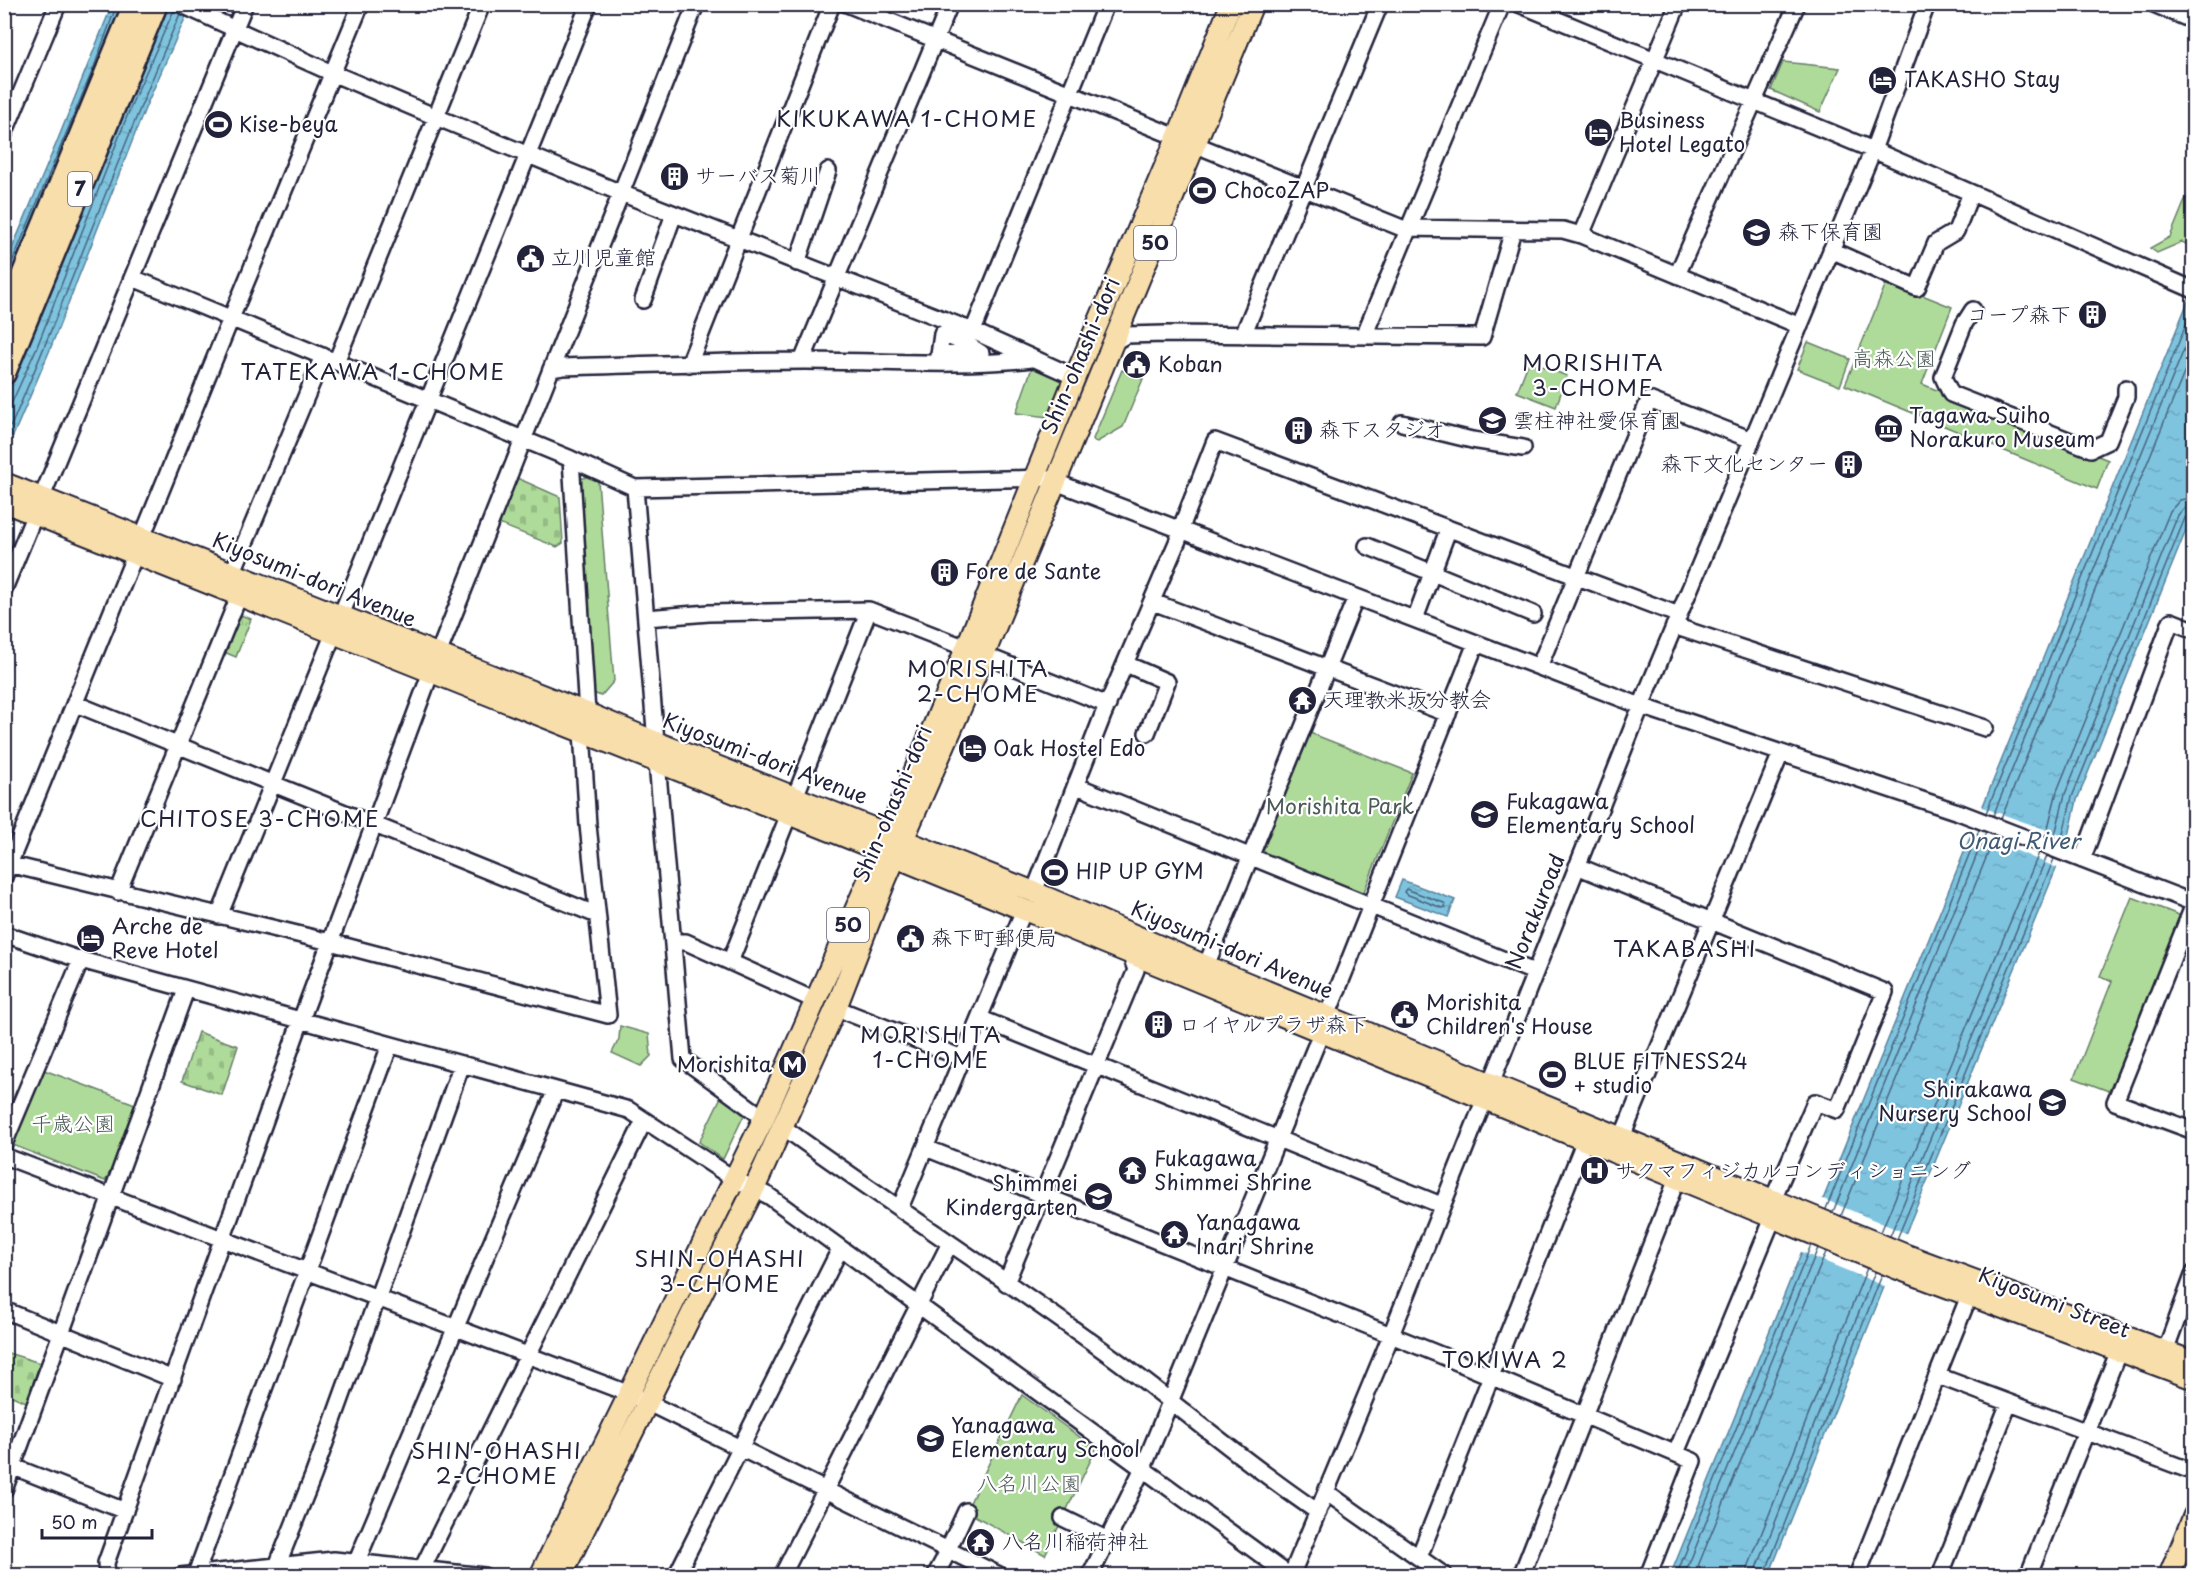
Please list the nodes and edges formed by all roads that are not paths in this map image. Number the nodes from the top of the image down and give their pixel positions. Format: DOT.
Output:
graph roads {
  1 [pos="58,4"];
  2 [pos="135,4"];
  3 [pos="156,4"];
  4 [pos="245,4"];
  5 [pos="361,4"];
  6 [pos="482,4"];
  7 [pos="589,4"];
  8 [pos="696,4"];
  9 [pos="832,4"];
  10 [pos="847,4"];
  11 [pos="951,4"];
  12 [pos="1106,4"];
  13 [pos="1230,4"];
  14 [pos="1254,4"];
  15 [pos="1380,4"];
  16 [pos="1502,4"];
  17 [pos="1519,4"];
  18 [pos="1678,4"];
  19 [pos="1797,4"];
  20 [pos="1927,4"];
  21 [pos="2154,4"];
  22 [pos="186,8"];
  23 [pos="2193,21"];
  24 [pos="235,30"];
  25 [pos="936,40"];
  26 [pos="1656,61"];
  27 [pos="332,73"];
  28 [pos="1069,94"];
  29 [pos="1754,101"];
  30 [pos="436,117"];
  31 [pos="4,134"];
  32 [pos="1186,142"];
  33 [pos="1873,150"];
  34 [pos="528,153"];
  35 [pos="828,171"];
  36 [pos="1303,189"];
  37 [pos="621,193"];
  38 [pos="1971,193"];
  39 [pos="674,214"];
  40 [pos="1409,227"];
  41 [pos="1513,230"];
  42 [pos="1581,235"];
  43 [pos="739,239"];
  44 [pos="1831,250"];
  45 [pos="797,262"];
  46 [pos="1677,275"];
  47 [pos="133,278"];
  48 [pos="836,279"];
  49 [pos="2193,290"];
  50 [pos="643,300"];
  51 [pos="1973,310"];
  52 [pos="231,319"];
  53 [pos="4,322"];
  54 [pos="1800,326"];
  55 [pos="973,331"];
  56 [pos="1243,335"];
  57 [pos="1364,336"];
  58 [pos="1114,342"];
  59 [pos="329,359"];
  60 [pos="1032,359"];
  61 [pos="802,361"];
  62 [pos="688,364"];
  63 [pos="551,369"];
  64 [pos="4,373"];
  65 [pos="1075,377"];
  66 [pos="429,401"];
  67 [pos="1402,423"];
  68 [pos="523,440"];
  69 [pos="1752,440"];
  70 [pos="1522,448"];
  71 [pos="571,459"];
  72 [pos="1034,478"];
  73 [pos="1055,482"];
  74 [pos="4,483"];
  75 [pos="635,488"];
  76 [pos="4,502"];
  77 [pos="38,506"];
  78 [pos="1181,530"];
  79 [pos="1448,530"];
  80 [pos="140,546"];
  81 [pos="1367,546"];
  82 [pos="1433,572"];
  83 [pos="232,574"];
  84 [pos="1577,577"];
  85 [pos="4,589"];
  86 [pos="239,596"];
  87 [pos="1356,597"];
  88 [pos="1153,602"];
  89 [pos="869,610"];
  90 [pos="1533,614"];
  91 [pos="646,618"];
  92 [pos="1415,619"];
  93 [pos="1676,621"];
  94 [pos="339,625"];
  95 [pos="2193,630"];
  96 [pos="1476,643"];
  97 [pos="975,652"];
  98 [pos="435,664"];
  99 [pos="1126,664"];
  100 [pos="1539,667"];
  101 [pos="1329,669"];
  102 [pos="76,704"];
  103 [pos="1108,705"];
  104 [pos="1641,706"];
  105 [pos="1448,714"];
  106 [pos="584,722"];
  107 [pos="1985,728"];
  108 [pos="1147,733"];
  109 [pos="656,742"];
  110 [pos="178,744"];
  111 [pos="1781,753"];
  112 [pos="657,762"];
  113 [pos="274,784"];
  114 [pos="1077,786"];
  115 [pos="792,806"];
  116 [pos="374,825"];
  117 [pos="892,845"];
  118 [pos="1250,858"];
  119 [pos="2082,860"];
  120 [pos="1577,866"];
  121 [pos="6,868"];
  122 [pos="118,892"];
  123 [pos="1034,892"];
  124 [pos="2193,903"];
  125 [pos="1371,906"];
  126 [pos="1024,910"];
  127 [pos="597,915"];
  128 [pos="219,916"];
  129 [pos="1712,920"];
  130 [pos="4,934"];
  131 [pos="330,942"];
  132 [pos="674,942"];
  133 [pos="1130,953"];
  134 [pos="81,960"];
  135 [pos="730,962"];
  136 [pos="1206,966"];
  137 [pos="1534,972"];
  138 [pos="186,990"];
  139 [pos="814,1000"];
  140 [pos="836,1008"];
  141 [pos="979,1018"];
  142 [pos="301,1020"];
  143 [pos="1324,1025"];
  144 [pos="390,1045"];
  145 [pos="962,1058"];
  146 [pos="462,1064"];
  147 [pos="1097,1067"];
  148 [pos="556,1090"];
  149 [pos="1486,1091"];
  150 [pos="764,1118"];
  151 [pos="644,1120"];
  152 [pos="783,1127"];
  153 [pos="2193,1131"];
  154 [pos="1622,1137"];
  155 [pos="1278,1139"];
  156 [pos="1585,1140"];
  157 [pos="4,1144"];
  158 [pos="927,1148"];
  159 [pos="4,1156"];
  160 [pos="734,1179"];
  161 [pos="1677,1179"];
  162 [pos="754,1189"];
  163 [pos="1043,1195"];
  164 [pos="111,1197"];
  165 [pos="1441,1205"];
  166 [pos="900,1208"];
  167 [pos="1773,1209"];
  168 [pos="223,1240"];
  169 [pos="950,1244"];
  170 [pos="840,1249"];
  171 [pos="1901,1261"];
  172 [pos="1225,1269"];
  173 [pos="308,1271"];
  174 [pos="2193,1273"];
  175 [pos="1006,1283"];
  176 [pos="1969,1296"];
  177 [pos="378,1298"];
  178 [pos="919,1305"];
  179 [pos="4,1310"];
  180 [pos="456,1327"];
  181 [pos="61,1334"];
  182 [pos="1390,1335"];
  183 [pos="2165,1352"];
  184 [pos="2118,1353"];
  185 [pos="527,1354"];
  186 [pos="2193,1362"];
  187 [pos="1491,1376"];
  188 [pos="1938,1376"];
  189 [pos="173,1379"];
  190 [pos="2193,1380"];
  191 [pos="638,1398"];
  192 [pos="1171,1401"];
  193 [pos="2009,1403"];
  194 [pos="1584,1415"];
  195 [pos="2086,1432"];
  196 [pos="740,1447"];
  197 [pos="1676,1453"];
  198 [pos="9,1464"];
  199 [pos="1143,1468"];
  200 [pos="2193,1472"];
  201 [pos="826,1489"];
  202 [pos="4,1490"];
  203 [pos="1326,1492"];
  204 [pos="125,1511"];
  205 [pos="966,1511"];
  206 [pos="1318,1512"];
  207 [pos="2193,1515"];
  208 [pos="1063,1518"];
  209 [pos="1108,1540"];
  210 [pos="951,1546"];
  211 [pos="1419,1557"];
  212 [pos="357,1561"];
  213 [pos="422,1569"];
  214 [pos="278,1571"];
  215 [pos="196,1574"];
  216 [pos="107,1575"];
  217 [pos="180,1575"];
  218 [pos="484,1575"];
  219 [pos="540,1575"];
  220 [pos="561,1575"];
  221 [pos="676,1575"];
  222 [pos="782,1575"];
  223 [pos="935,1575"];
  224 [pos="1000,1575"];
  225 [pos="1090,1575"];
  226 [pos="1291,1575"];
  227 [pos="1444,1575"];
  228 [pos="1521,1575"];
  229 [pos="1648,1575"];
  230 [pos="1857,1575"];
  231 [pos="1940,1575"];
  232 [pos="2028,1575"];
  233 [pos="2169,1575"];
  1 -- 31 [label="street"];
  2 -- 53 [label="highway, 7"];
  3 -- 64 [label="highway, 7"];
  4 -- 24 [label="street"];
  5 -- 27 [label="street"];
  6 -- 30 [label="street"];
  7 -- 34 [label="street"];
  8 -- 37 [label="street"];
  9 -- 43 [label="street"];
  10 -- 25 [label="street"];
  11 -- 25 [label="street"];
  12 -- 28 [label="street"];
  13 -- 32 [label="main road, 50"];
  14 -- 32 [label="main road, Shin-ohashi-dori / 50"];
  15 -- 36 [label="street"];
  16 -- 40 [label="street"];
  17 -- 26 [label="street"];
  18 -- 26 [label="street"];
  19 -- 29 [label="street"];
  20 -- 33 [label="street, Norakuroad"];
  21 -- 23 [label="street"];
  22 -- 24 [label="street"];
  24 -- 27 [label="street"];
  24 -- 47 [label="street"];
  25 -- 28 [label="street"];
  25 -- 48 [label="street"];
  26 -- 29 [label="street"];
  26 -- 42 [label="street"];
  27 -- 30 [label="street"];
  27 -- 52 [label="street"];
  28 -- 32 [label="street"];
  28 -- 55 [label="street"];
  29 -- 33 [label="street"];
  29 -- 46 [label="street"];
  30 -- 34 [label="street"];
  30 -- 59 [label="street"];
  32 -- 36 [label="street"];
  32 -- 58 [label="main road, Shin-ohashi-dori / 50"];
  32 -- 65 [label="main road, 50"];
  33 -- 38 [label="street"];
  33 -- 44 [label="street, Norakuroad"];
  34 -- 37 [label="street"];
  34 -- 66 [label="street"];
  35 -- 45 [label="street"];
  36 -- 40 [label="street"];
  36 -- 56 [label="street"];
  37 -- 39 [label="street"];
  37 -- 63 [label="street"];
  38 -- 44 [label="street"];
  38 -- 49 [label="street"];
  39 -- 43 [label="street"];
  39 -- 50 [label="street"];
  40 -- 41 [label="street"];
  40 -- 57 [label="street"];
  41 -- 42 [label="street"];
  41 -- 57 [label="street"];
  42 -- 46 [label="street"];
  43 -- 45 [label="street"];
  43 -- 62 [label="street"];
  44 -- 54 [label="street, Norakuroad"];
  45 -- 48 [label="street"];
  46 -- 54 [label="street"];
  47 -- 52 [label="street"];
  47 -- 77 [label="street"];
  48 -- 55 [label="street"];
  48 -- 61 [label="street"];
  51 -- 51 [label="street"];
  52 -- 59 [label="street"];
  52 -- 80 [label="street"];
  54 -- 69 [label="street, Norakuroad"];
  55 -- 60 [label="street"];
  56 -- 57 [label="street"];
  56 -- 58 [label="street"];
  58 -- 73 [label="main road, Shin-ohashi-dori / 50"];
  59 -- 66 [label="street"];
  59 -- 83 [label="street"];
  60 -- 61 [label="street"];
  60 -- 65 [label="street"];
  61 -- 62 [label="street"];
  62 -- 63 [label="street"];
  63 -- 68 [label="street"];
  65 -- 72 [label="main road, Shin-ohashi-dori / 50"];
  66 -- 68 [label="street"];
  66 -- 94 [label="street"];
  67 -- 70 [label="street"];
  68 -- 71 [label="street"];
  68 -- 98 [label="street"];
  69 -- 84 [label="street"];
  69 -- 93 [label="street, Norakuroad"];
  71 -- 75 [label="street"];
  71 -- 106 [label="street"];
  72 -- 73 [label="street"];
  72 -- 75 [label="street"];
  72 -- 97 [label="main road, Shin-ohashi-dori / 50"];
  73 -- 78 [label="street"];
  73 -- 97 [label="main road, Shin-ohashi-dori / 50"];
  74 -- 77 [label="main road, Kiyosumi-dori Avenue"];
  75 -- 91 [label="street"];
  76 -- 77 [label="main road, Kiyosumi-dori Avenue"];
  77 -- 80 [label="main road, Kiyosumi-dori Avenue"];
  77 -- 85 [label="street"];
  78 -- 79 [label="street"];
  78 -- 87 [label="street"];
  78 -- 88 [label="street"];
  79 -- 82 [label="street"];
  79 -- 84 [label="street"];
  80 -- 83 [label="main road, Kiyosumi-dori Avenue"];
  80 -- 86 [label="main road, Kiyosumi-dori Avenue"];
  80 -- 102 [label="street"];
  81 -- 82 [label="street"];
  82 -- 90 [label="street"];
  82 -- 92 [label="street"];
  83 -- 94 [label="main road, Kiyosumi-dori Avenue"];
  84 -- 93 [label="street"];
  84 -- 100 [label="street"];
  86 -- 94 [label="main road, Kiyosumi-dori Avenue"];
  86 -- 110 [label="street"];
  87 -- 92 [label="street"];
  87 -- 101 [label="street"];
  88 -- 99 [label="street"];
  88 -- 101 [label="street"];
  89 -- 91 [label="street"];
  89 -- 97 [label="street"];
  89 -- 115 [label="street"];
  91 -- 109 [label="street"];
  92 -- 96 [label="street"];
  93 -- 104 [label="street, Norakuroad"];
  93 -- 107 [label="street"];
  94 -- 98 [label="main road, Kiyosumi-dori Avenue"];
  94 -- 113 [label="street"];
  95 -- 119 [label="street"];
  96 -- 100 [label="street"];
  96 -- 105 [label="street"];
  97 -- 103 [label="street"];
  97 -- 117 [label="main road, Shin-ohashi-dori / 50"];
  98 -- 106 [label="main road, Kiyosumi-dori Avenue"];
  98 -- 116 [label="street"];
  99 -- 103 [label="street"];
  99 -- 108 [label="street"];
  100 -- 104 [label="street"];
  101 -- 105 [label="street"];
  101 -- 118 [label="street"];
  102 -- 110 [label="street"];
  102 -- 121 [label="street"];
  103 -- 114 [label="street"];
  104 -- 111 [label="street"];
  104 -- 120 [label="street, Norakuroad"];
  105 -- 125 [label="street"];
  106 -- 109 [label="main road, Kiyosumi-dori Avenue"];
  106 -- 112 [label="main road, Kiyosumi-dori Avenue"];
  106 -- 127 [label="street"];
  109 -- 115 [label="main road, Kiyosumi-dori Avenue"];
  110 -- 113 [label="street"];
  110 -- 122 [label="street"];
  111 -- 119 [label="street"];
  111 -- 129 [label="street"];
  112 -- 115 [label="main road, Kiyosumi-dori Avenue"];
  112 -- 132 [label="street"];
  113 -- 116 [label="street"];
  113 -- 128 [label="street"];
  114 -- 118 [label="street"];
  114 -- 123 [label="street"];
  115 -- 117 [label="main road, Kiyosumi-dori Avenue"];
  115 -- 135 [label="street"];
  116 -- 127 [label="street"];
  116 -- 131 [label="street"];
  117 -- 123 [label="main road, Kiyosumi-dori Avenue"];
  117 -- 126 [label="main road, Kiyosumi-dori Avenue"];
  117 -- 139 [label="main road, Shin-ohashi-dori / 50"];
  117 -- 140 [label="main road, Shin-ohashi-dori / 50"];
  118 -- 125 [label="street"];
  118 -- 136 [label="street"];
  119 -- 124 [label="street"];
  120 -- 129 [label="street"];
  120 -- 137 [label="street, Norakuroad"];
  121 -- 122 [label="street"];
  122 -- 128 [label="street"];
  123 -- 136 [label="main road, Kiyosumi-dori Avenue"];
  124 -- 153 [label="street"];
  125 -- 137 [label="street"];
  125 -- 143 [label="street"];
  126 -- 133 [label="main road, Kiyosumi-dori Avenue"];
  126 -- 141 [label="street"];
  127 -- 131 [label="street"];
  128 -- 131 [label="street"];
  129 -- 154 [label="street"];
  129 -- 167 [label="street"];
  130 -- 134 [label="street"];
  131 -- 142 [label="street"];
  132 -- 135 [label="street"];
  132 -- 150 [label="street"];
  133 -- 143 [label="main road, Kiyosumi-dori Avenue"];
  133 -- 147 [label="street"];
  134 -- 138 [label="street"];
  134 -- 157 [label="street"];
  135 -- 139 [label="street"];
  136 -- 143 [label="main road, Kiyosumi-dori Avenue"];
  137 -- 149 [label="street, Norakuroad"];
  138 -- 142 [label="street"];
  138 -- 164 [label="street"];
  139 -- 150 [label="main road, Shin-ohashi-dori / 50"];
  140 -- 145 [label="street"];
  140 -- 152 [label="main road, Shin-ohashi-dori / 50"];
  141 -- 145 [label="street"];
  141 -- 147 [label="street"];
  142 -- 144 [label="street"];
  142 -- 168 [label="street"];
  143 -- 149 [label="main road, Kiyosumi-dori Avenue"];
  143 -- 155 [label="street"];
  144 -- 146 [label="street"];
  144 -- 173 [label="street"];
  145 -- 158 [label="street"];
  146 -- 148 [label="street"];
  146 -- 177 [label="street"];
  147 -- 155 [label="street"];
  147 -- 163 [label="street"];
  148 -- 151 [label="street"];
  148 -- 180 [label="street"];
  149 -- 154 [label="main road, Kiyosumi-dori Avenue"];
  149 -- 156 [label="main road, Kiyosumi-dori Avenue"];
  149 -- 165 [label="street, Norakuroad"];
  150 -- 160 [label="main road, Shin-ohashi-dori / 50"];
  151 -- 160 [label="street"];
  151 -- 185 [label="street"];
  152 -- 162 [label="main road, Shin-ohashi-dori / 50"];
  152 -- 166 [label="street"];
  154 -- 167 [label="main road, Kiyosumi-dori Avenue"];
  155 -- 165 [label="street"];
  155 -- 172 [label="street"];
  156 -- 161 [label="main road, Kiyosumi-dori Avenue"];
  156 -- 187 [label="street"];
  158 -- 163 [label="street"];
  158 -- 166 [label="street"];
  159 -- 164 [label="street"];
  160 -- 162 [label="street"];
  160 -- 191 [label="main road, Shin-ohashi-dori / 50"];
  161 -- 167 [label="main road, Kiyosumi-dori Avenue"];
  161 -- 194 [label="street"];
  162 -- 170 [label="street"];
  162 -- 191 [label="main road, Shin-ohashi-dori / 50"];
  163 -- 172 [label="street"];
  163 -- 175 [label="street"];
  164 -- 168 [label="street"];
  164 -- 181 [label="street"];
  165 -- 182 [label="street, Norakuroad"];
  166 -- 169 [label="street"];
  167 -- 171 [label="main road, Kiyosumi-dori Avenue"];
  167 -- 197 [label="street"];
  168 -- 173 [label="street"];
  168 -- 189 [label="street"];
  169 -- 175 [label="street"];
  169 -- 178 [label="street"];
  170 -- 178 [label="street"];
  170 -- 196 [label="street"];
  171 -- 176 [label="main road, Kiyosumi Street"];
  171 -- 183 [label="main road, Kiyosumi Street"];
  172 -- 182 [label="street"];
  172 -- 192 [label="street"];
  173 -- 177 [label="street"];
  173 -- 215 [label="street"];
  174 -- 183 [label="street"];
  175 -- 192 [label="street"];
  176 -- 184 [label="main road, Kiyosumi Street"];
  176 -- 188 [label="street"];
  177 -- 180 [label="street"];
  177 -- 214 [label="street"];
  178 -- 199 [label="street"];
  178 -- 201 [label="street"];
  179 -- 181 [label="street"];
  180 -- 185 [label="street"];
  180 -- 212 [label="street"];
  181 -- 189 [label="street"];
  181 -- 198 [label="street"];
  182 -- 187 [label="street"];
  182 -- 203 [label="street, Norakuroad"];
  183 -- 186 [label="main road, Kiyosumi Street"];
  184 -- 190 [label="main road, Kiyosumi Street"];
  184 -- 195 [label="street"];
  185 -- 191 [label="street"];
  185 -- 213 [label="street"];
  187 -- 194 [label="street"];
  187 -- 211 [label="street"];
  188 -- 193 [label="street"];
  188 -- 230 [label="street"];
  189 -- 204 [label="street"];
  191 -- 196 [label="street"];
  191 -- 219 [label="main road, Shin-ohashi-dori / 50"];
  191 -- 220 [label="main road, Shin-ohashi-dori / 50"];
  192 -- 199 [label="street"];
  192 -- 206 [label="street"];
  193 -- 195 [label="street"];
  193 -- 231 [label="street"];
  194 -- 197 [label="street"];
  194 -- 228 [label="street"];
  195 -- 200 [label="street"];
  195 -- 232 [label="street"];
  196 -- 201 [label="street"];
  196 -- 221 [label="street"];
  197 -- 229 [label="street"];
  198 -- 202 [label="street"];
  198 -- 204 [label="street"];
  199 -- 209 [label="street"];
  199 -- 226 [label="street"];
  201 -- 210 [label="street"];
  201 -- 222 [label="street"];
  203 -- 206 [label="street, Norakuroad"];
  203 -- 211 [label="street"];
  204 -- 216 [label="street"];
  205 -- 210 [label="street"];
  206 -- 226 [label="street, Norakuroad"];
  207 -- 233 [label="main road"];
  208 -- 209 [label="street"];
  209 -- 225 [label="street"];
  210 -- 223 [label="street"];
  210 -- 224 [label="street"];
  211 -- 227 [label="street"];
  212 -- 213 [label="street"];
  212 -- 214 [label="street"];
  213 -- 218 [label="street"];
  214 -- 215 [label="street"];
  215 -- 217 [label="street"];
}
